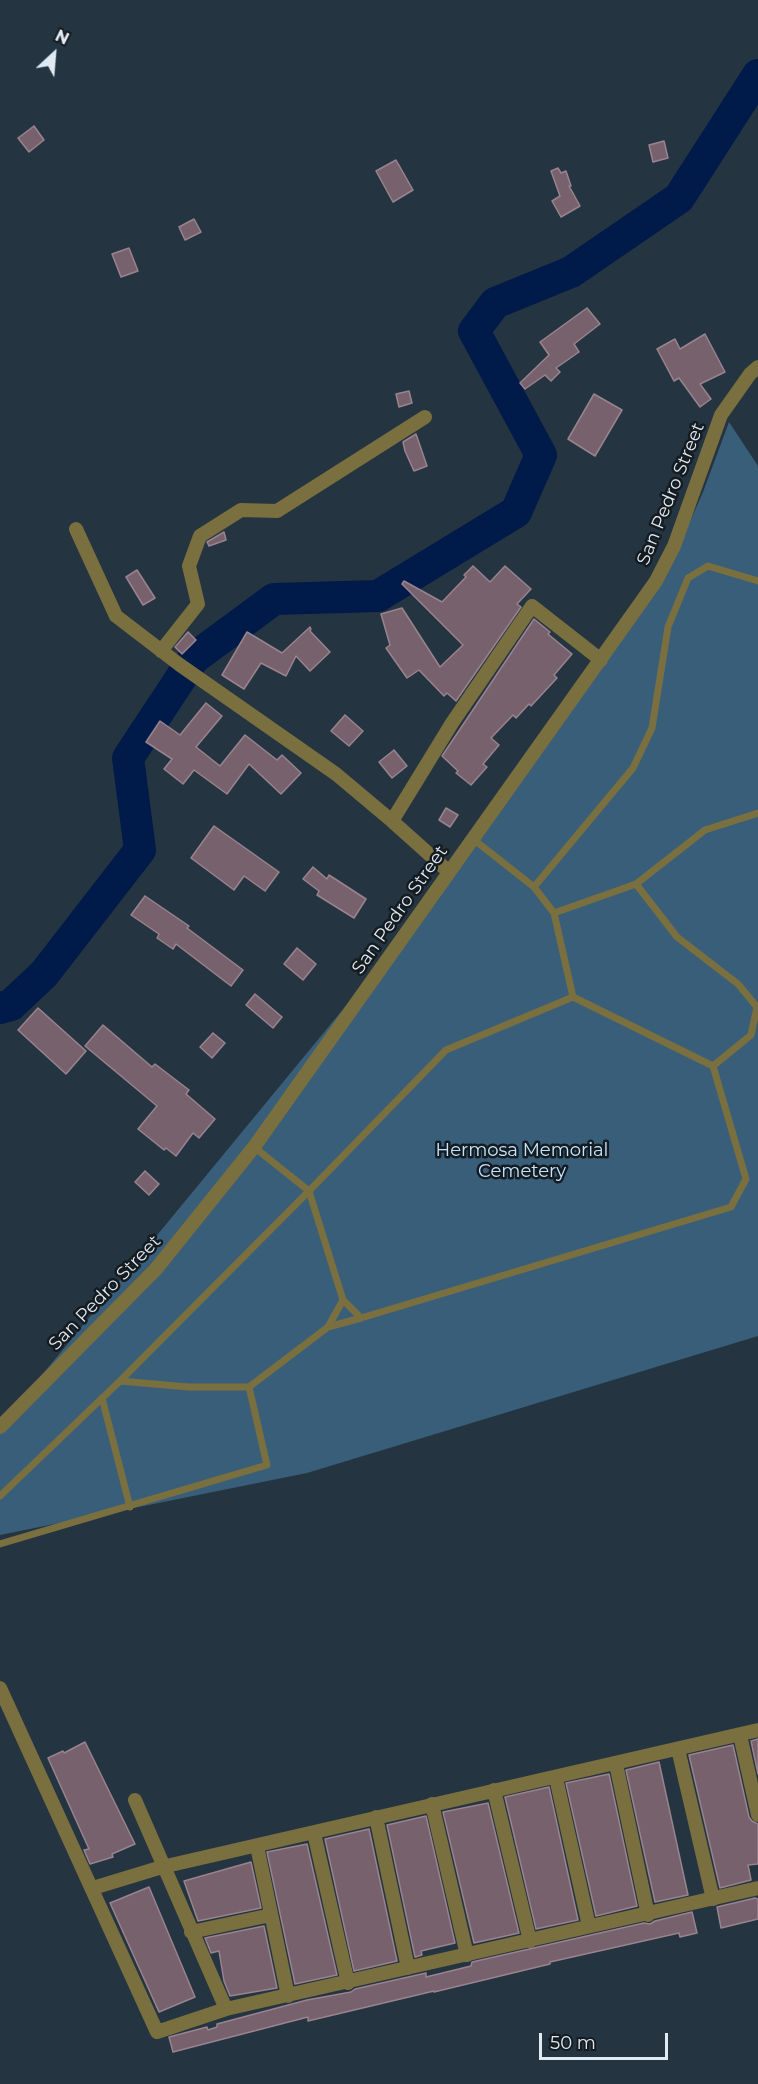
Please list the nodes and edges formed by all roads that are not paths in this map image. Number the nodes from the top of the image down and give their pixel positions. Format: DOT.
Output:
graph roads {
  1 [pos="758,367"];
  2 [pos="425,417"];
  3 [pos="76,529"];
  4 [pos="758,582"];
  5 [pos="161,651"];
  6 [pos="601,660"];
  7 [pos="758,813"];
  8 [pos="392,820"];
  9 [pos="473,839"];
  10 [pos="449,872"];
  11 [pos="636,884"];
  12 [pos="534,886"];
  13 [pos="554,913"];
  14 [pos="573,997"];
  15 [pos="713,1066"];
  16 [pos="254,1148"];
  17 [pos="309,1191"];
  18 [pos="343,1300"];
  19 [pos="361,1318"];
  20 [pos="328,1327"];
  21 [pos="120,1381"];
  22 [pos="249,1387"];
  23 [pos="102,1398"];
  24 [pos="0,1427"];
  25 [pos="0,1497"];
  26 [pos="130,1507"];
  27 [pos="0,1544"];
  28 [pos="0,1689"];
  29 [pos="758,1730"];
  30 [pos="740,1735"];
  31 [pos="678,1749"];
  32 [pos="616,1764"];
  33 [pos="556,1778"];
  34 [pos="494,1790"];
  35 [pos="135,1800"];
  36 [pos="432,1804"];
  37 [pos="758,1815"];
  38 [pos="376,1817"];
  39 [pos="314,1833"];
  40 [pos="257,1845"];
  41 [pos="162,1867"];
  42 [pos="93,1888"];
  43 [pos="758,1888"];
  44 [pos="712,1899"];
  45 [pos="648,1915"];
  46 [pos="271,1916"];
  47 [pos="590,1926"];
  48 [pos="191,1932"];
  49 [pos="530,1941"];
  50 [pos="467,1955"];
  51 [pos="408,1968"];
  52 [pos="348,1983"];
  53 [pos="288,1996"];
  54 [pos="226,2009"];
  1 -- 6 [label="street, San Pedro Street"];
  2 -- 5 [label="street"];
  3 -- 5 [label="street"];
  4 -- 12 [label="lane"];
  5 -- 8 [label="street"];
  6 -- 8 [label="street"];
  6 -- 9 [label="street, San Pedro Street"];
  7 -- 11 [label="lane"];
  8 -- 10 [label="street"];
  9 -- 10 [label="street, San Pedro Street"];
  9 -- 12 [label="lane"];
  10 -- 16 [label="street, San Pedro Street"];
  11 -- 13 [label="lane"];
  11 -- 15 [label="lane"];
  12 -- 13 [label="lane"];
  13 -- 14 [label="lane"];
  14 -- 15 [label="lane"];
  14 -- 17 [label="lane"];
  15 -- 19 [label="lane"];
  16 -- 17 [label="lane"];
  16 -- 24 [label="street, San Pedro Street"];
  17 -- 18 [label="lane"];
  17 -- 21 [label="lane"];
  18 -- 19 [label="lane"];
  18 -- 20 [label="lane"];
  19 -- 20 [label="lane"];
  20 -- 22 [label="lane"];
  21 -- 22 [label="lane"];
  21 -- 23 [label="lane"];
  22 -- 26 [label="lane"];
  23 -- 25 [label="lane"];
  23 -- 26 [label="lane"];
  26 -- 27 [label="lane"];
  28 -- 42 [label="street"];
  29 -- 30 [label="street"];
  30 -- 31 [label="street"];
  30 -- 37 [label="street"];
  31 -- 32 [label="street"];
  31 -- 44 [label="street"];
  32 -- 33 [label="street"];
  32 -- 45 [label="street"];
  33 -- 34 [label="street"];
  33 -- 47 [label="street"];
  34 -- 36 [label="street"];
  34 -- 49 [label="street"];
  35 -- 41 [label="street"];
  36 -- 38 [label="street"];
  36 -- 50 [label="street"];
  38 -- 39 [label="street"];
  38 -- 51 [label="street"];
  39 -- 40 [label="street"];
  39 -- 52 [label="street"];
  40 -- 41 [label="street"];
  40 -- 46 [label="street"];
  41 -- 42 [label="street"];
  41 -- 48 [label="street"];
  42 -- 54 [label="street"];
  43 -- 44 [label="street"];
  44 -- 45 [label="street"];
  45 -- 47 [label="street"];
  46 -- 48 [label="street"];
  46 -- 53 [label="street"];
  47 -- 49 [label="street"];
  48 -- 54 [label="street"];
  49 -- 50 [label="street"];
  50 -- 51 [label="street"];
  51 -- 52 [label="street"];
  52 -- 53 [label="street"];
  53 -- 54 [label="street"];
}
